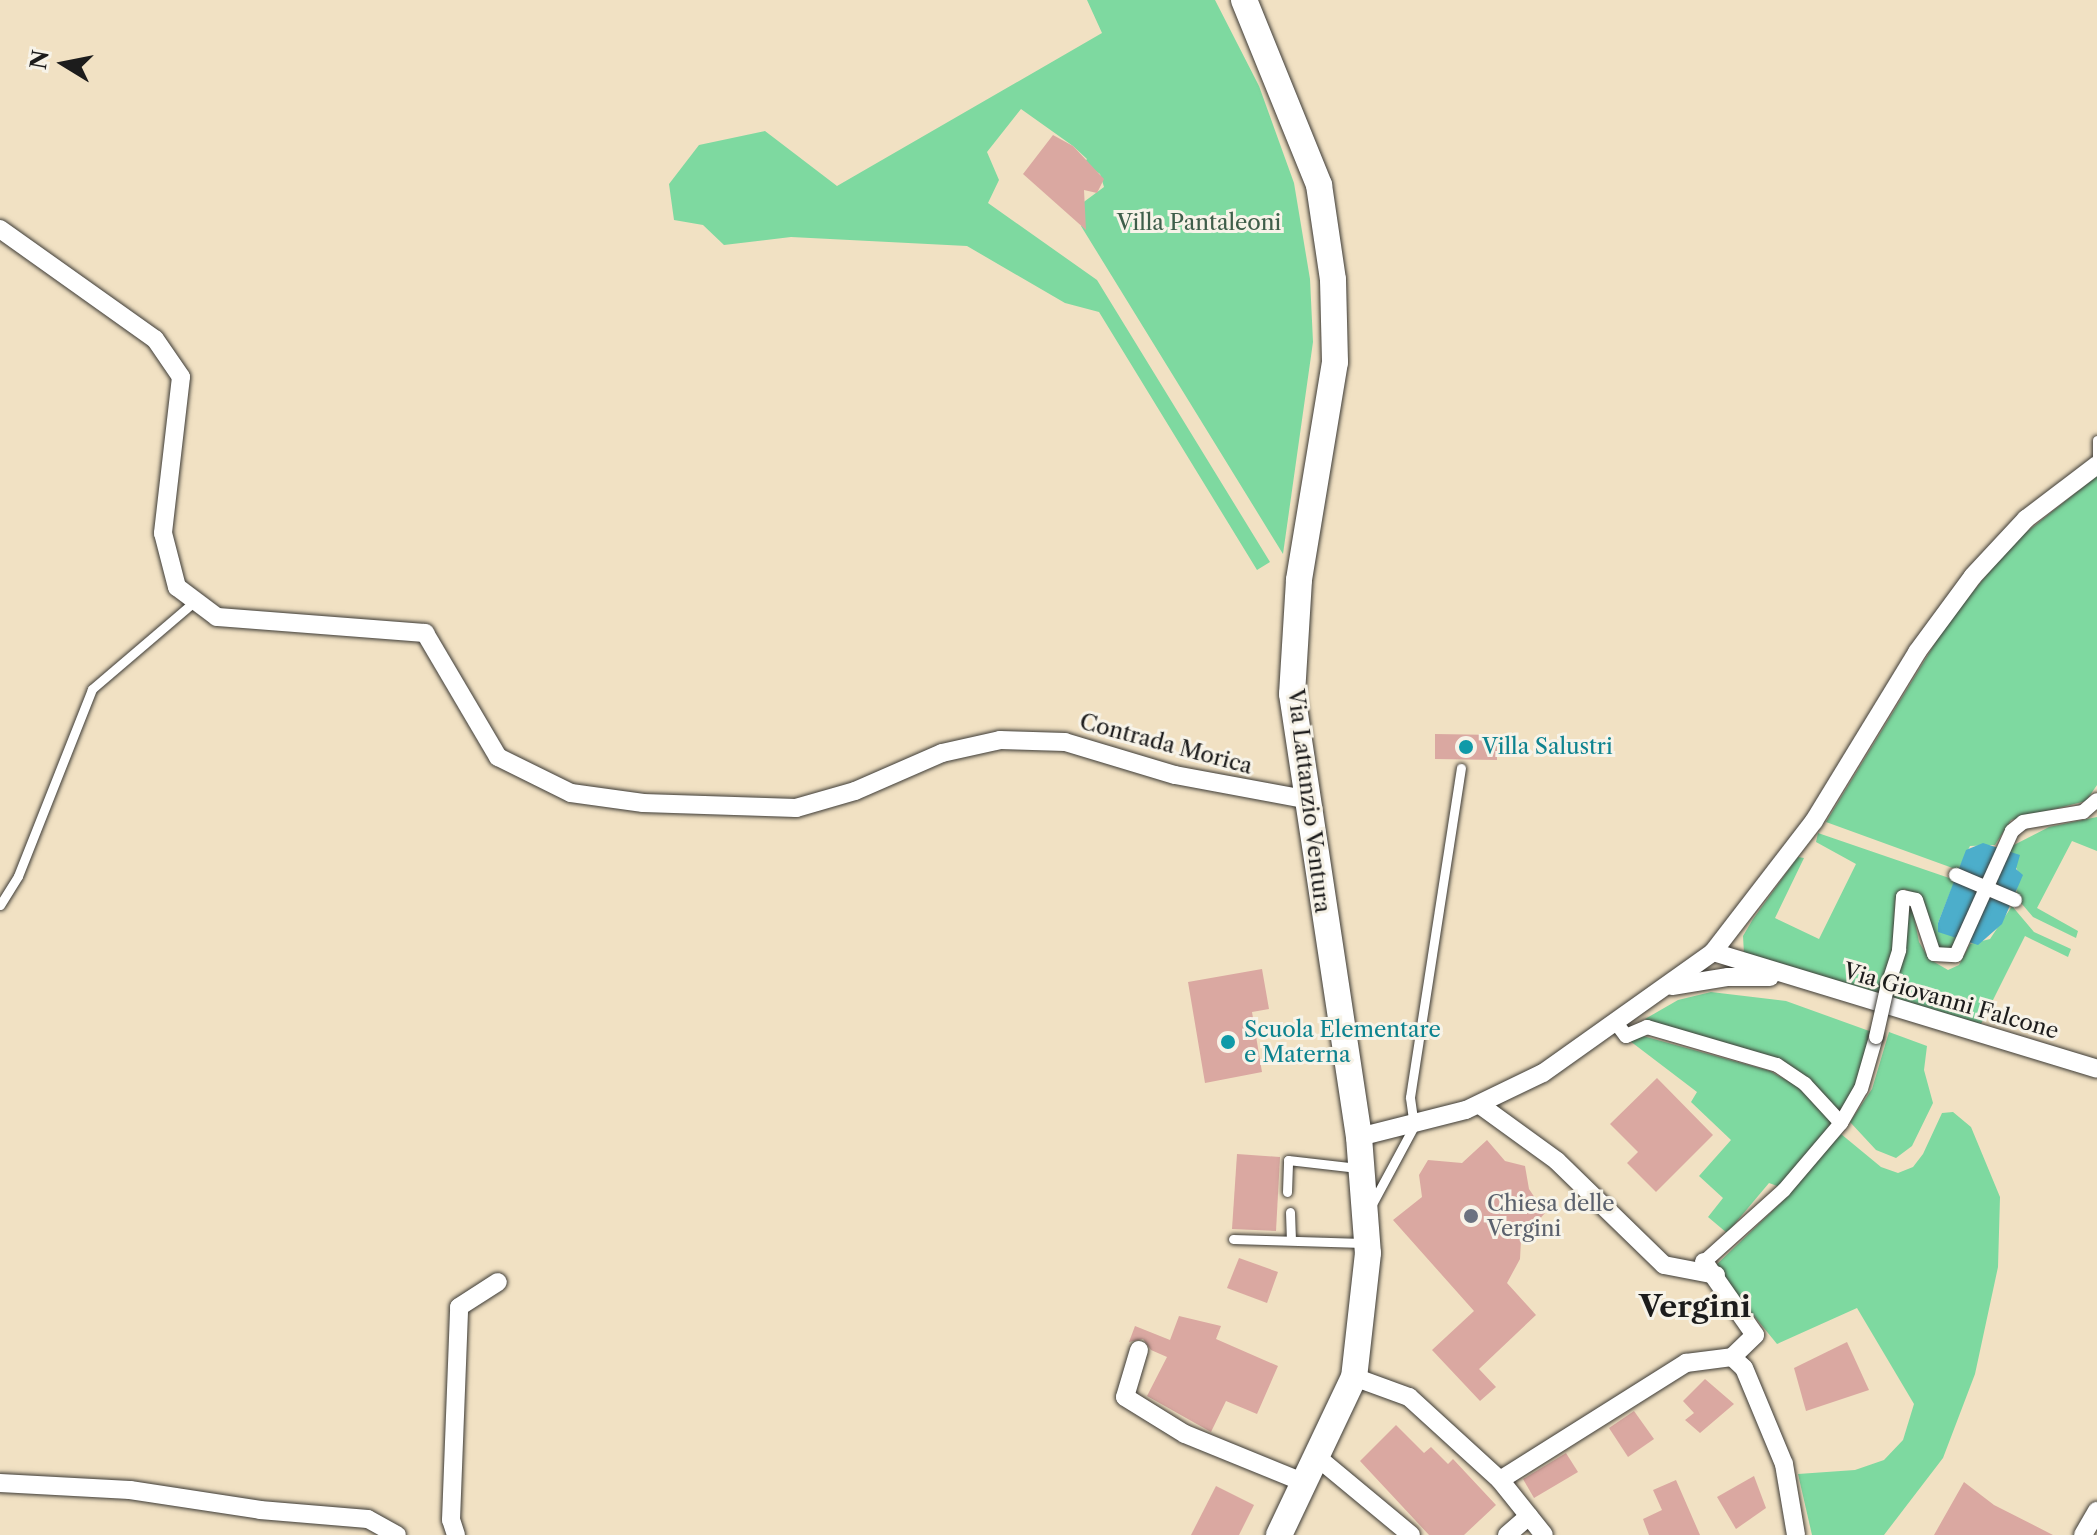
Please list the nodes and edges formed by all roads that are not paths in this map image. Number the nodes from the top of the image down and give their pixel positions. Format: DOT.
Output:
graph roads {
  1 [pos="1244,0"];
  2 [pos="0,229"];
  3 [pos="2097,440"];
  4 [pos="2097,463"];
  5 [pos="195,601"];
  6 [pos="1461,768"];
  7 [pos="1304,799"];
  8 [pos="2097,800"];
  9 [pos="1956,875"];
  10 [pos="1985,887"];
  11 [pos="2015,900"];
  12 [pos="0,905"];
  13 [pos="1713,952"];
  14 [pos="1792,979"];
  15 [pos="1665,988"];
  16 [pos="1617,1024"];
  17 [pos="2097,1069"];
  18 [pos="1480,1105"];
  19 [pos="1841,1123"];
  20 [pos="1414,1126"];
  21 [pos="1359,1137"];
  22 [pos="1362,1168"];
  23 [pos="1287,1192"];
  24 [pos="1290,1212"];
  25 [pos="1366,1230"];
  26 [pos="1233,1239"];
  27 [pos="1291,1240"];
  28 [pos="1710,1268"];
  29 [pos="498,1282"];
  30 [pos="1139,1350"];
  31 [pos="1732,1357"];
  32 [pos="1354,1377"];
  33 [pos="1317,1457"];
  34 [pos="1500,1480"];
  35 [pos="0,1483"];
  36 [pos="1305,1483"];
  37 [pos="2097,1511"];
  38 [pos="1529,1516"];
  39 [pos="397,1535"];
  40 [pos="456,1535"];
  41 [pos="1279,1535"];
  42 [pos="1411,1535"];
  43 [pos="1507,1535"];
  44 [pos="1544,1535"];
  45 [pos="1796,1535"];
  46 [pos="2083,1535"];
  1 -- 7 [label="main road, Via Lattanzio Ventura"];
  2 -- 5 [label="street"];
  3 -- 4 [label="lane"];
  4 -- 13 [label="street"];
  5 -- 7 [label="street, Contrada Morica"];
  5 -- 12 [label="lane"];
  6 -- 20 [label="lane"];
  7 -- 21 [label="main road, Via Lattanzio Ventura"];
  8 -- 10 [label="street"];
  9 -- 10 [label="street"];
  10 -- 11 [label="street"];
  10 -- 19 [label="street, bridge"];
  13 -- 14 [label="street, Via Giovanni Falcone"];
  13 -- 15 [label="street"];
  14 -- 15 [label="street, Via Giovanni Falcone"];
  14 -- 17 [label="street, Via Giovanni Falcone"];
  15 -- 16 [label="street"];
  16 -- 18 [label="street"];
  16 -- 19 [label="street"];
  18 -- 20 [label="street"];
  18 -- 28 [label="street"];
  19 -- 28 [label="street"];
  20 -- 21 [label="street"];
  20 -- 25 [label="lane"];
  21 -- 22 [label="main road, Via Lattanzio Ventura"];
  22 -- 23 [label="lane"];
  22 -- 25 [label="main road, Via Lattanzio Ventura"];
  24 -- 27 [label="lane"];
  25 -- 27 [label="lane"];
  25 -- 32 [label="main road, Via Lattanzio Ventura"];
  26 -- 27 [label="lane"];
  28 -- 31 [label="street"];
  29 -- 40 [label="street"];
  30 -- 36 [label="street"];
  31 -- 34 [label="street"];
  31 -- 45 [label="street"];
  32 -- 33 [label="main road, Via Lattanzio Ventura"];
  32 -- 34 [label="street"];
  33 -- 36 [label="main road, Via Lattanzio Ventura"];
  33 -- 42 [label="street"];
  34 -- 38 [label="street"];
  35 -- 39 [label="street"];
  36 -- 41 [label="main road, Via Lattanzio Ventura"];
  37 -- 46 [label="street"];
  38 -- 43 [label="street"];
  38 -- 44 [label="street"];
}
